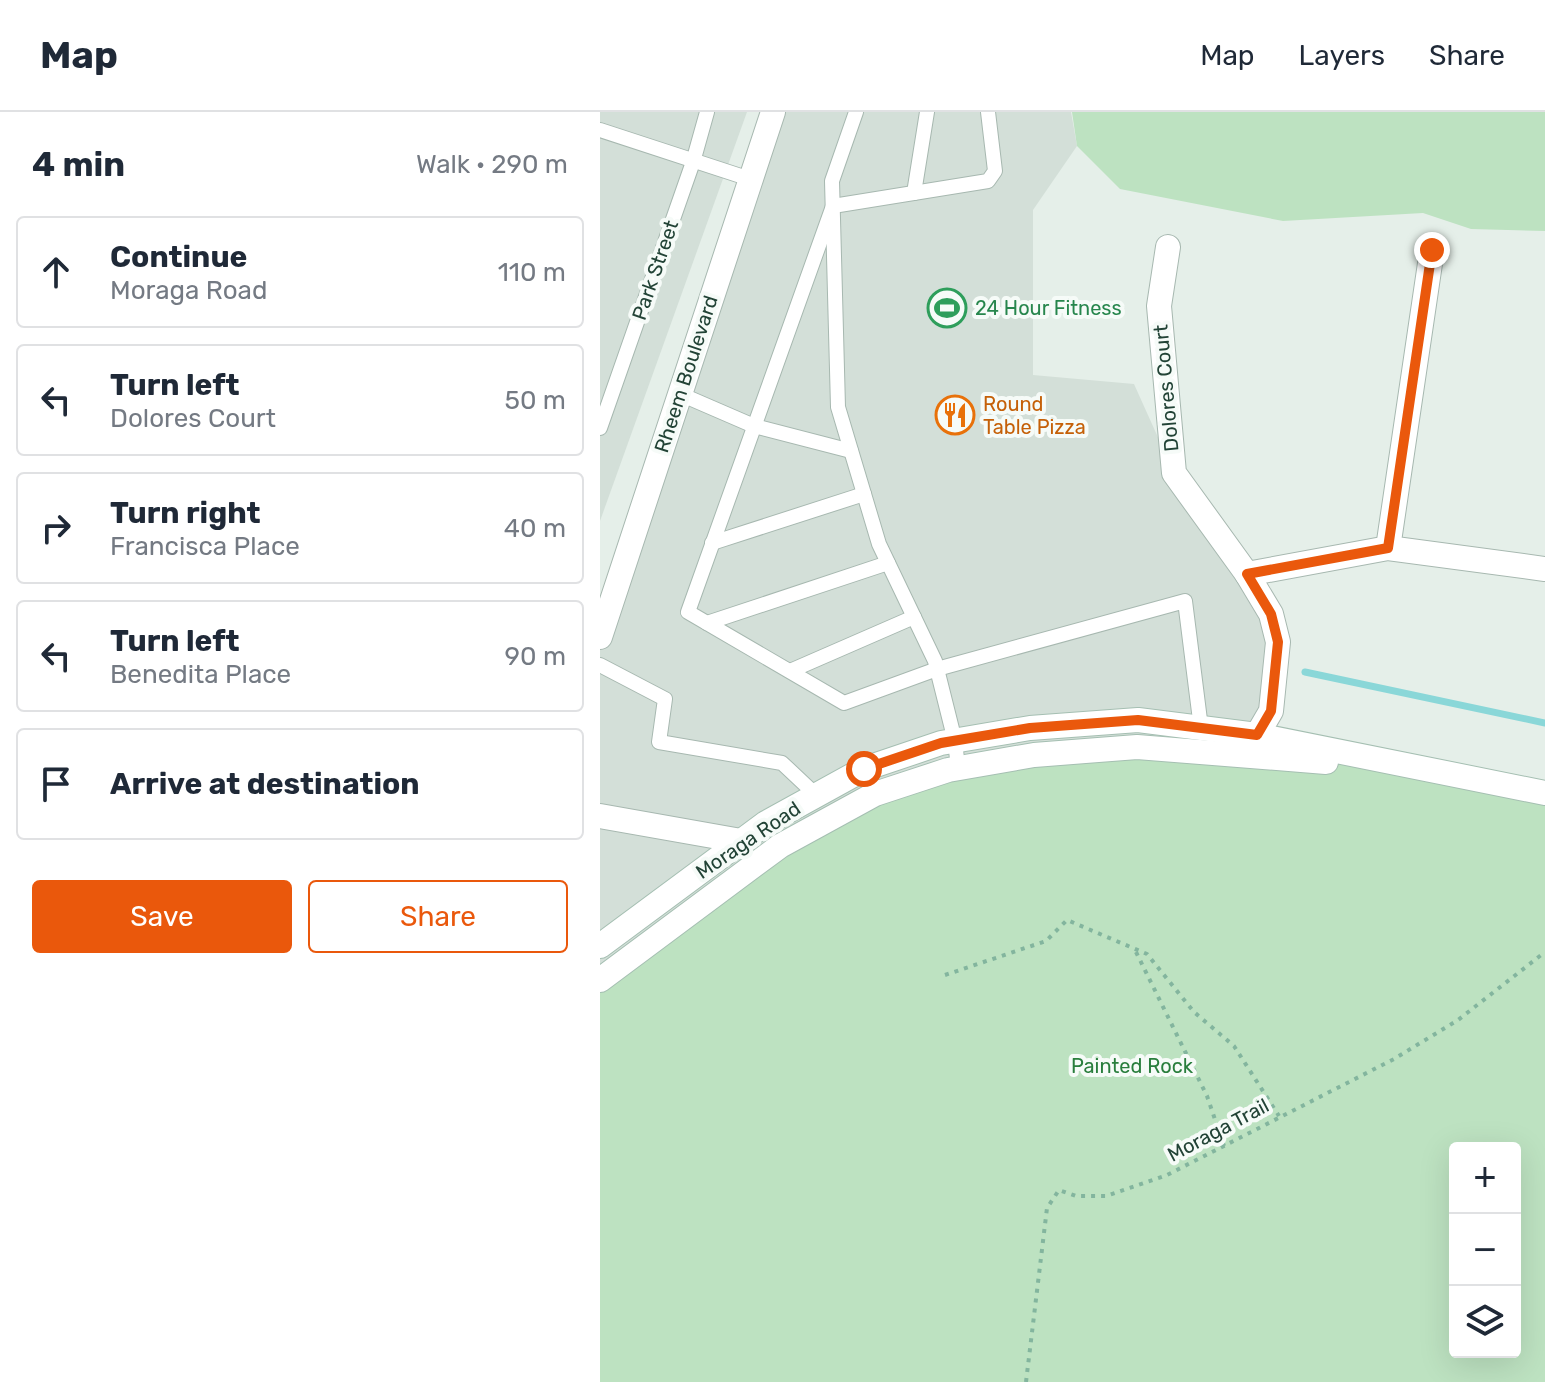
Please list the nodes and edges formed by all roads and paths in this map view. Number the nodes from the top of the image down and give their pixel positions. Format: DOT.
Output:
graph roads {
  1 [pos="707,112"];
  2 [pos="773,112"];
  3 [pos="856,112"];
  4 [pos="927,112"];
  5 [pos="988,112"];
  6 [pos="600,130"];
  7 [pos="693,162"];
  8 [pos="750,179"];
  9 [pos="914,193"];
  10 [pos="833,206"];
  11 [pos="1168,247"];
  12 [pos="1432,250"];
  13 [pos="680,394"];
  14 [pos="754,426"];
  15 [pos="600,428"];
  16 [pos="851,451"];
  17 [pos="864,494"];
  18 [pos="712,543"];
  19 [pos="1388,548"];
  20 [pos="888,563"];
  21 [pos="1545,569"];
  22 [pos="1247,574"];
  23 [pos="914,617"];
  24 [pos="707,623"];
  25 [pos="600,637"];
  26 [pos="600,665"];
  27 [pos="937,669"];
  28 [pos="790,671"];
  29 [pos="1201,728"];
  30 [pos="1257,735"];
  31 [pos="955,741"];
  32 [pos="958,768"];
  33 [pos="1428,770"];
  34 [pos="1545,793"];
  35 [pos="816,795"];
  36 [pos="600,816"];
  37 [pos="741,841"];
  38 [pos="600,946"];
  39 [pos="1135,949"];
  40 [pos="1545,952"];
  41 [pos="945,975"];
  42 [pos="600,980"];
  43 [pos="1279,1116"];
  44 [pos="1224,1146"];
  45 [pos="1026,1382"];
  1 -- 7 [label="lane, Park Street"];
  2 -- 8 [label="main road, Rheem Boulevard"];
  3 -- 10 [label="lane"];
  4 -- 9 [label="lane"];
  5 -- 9 [label="lane"];
  6 -- 7 [label="lane"];
  7 -- 8 [label="lane"];
  7 -- 15 [label="lane, Park Street"];
  8 -- 13 [label="main road, Rheem Boulevard"];
  9 -- 10 [label="lane"];
  10 -- 14 [label="lane"];
  10 -- 16 [label="lane"];
  11 -- 22 [label="main road, Dolores Court"];
  12 -- 19 [label="main road"];
  13 -- 14 [label="lane"];
  13 -- 25 [label="main road, Rheem Boulevard"];
  14 -- 16 [label="lane"];
  14 -- 18 [label="lane"];
  16 -- 17 [label="lane"];
  17 -- 18 [label="lane"];
  17 -- 20 [label="lane"];
  18 -- 24 [label="lane"];
  19 -- 21 [label="main road"];
  19 -- 22 [label="main road"];
  20 -- 23 [label="lane"];
  20 -- 24 [label="lane"];
  22 -- 30 [label="main road, Dolores Court"];
  23 -- 27 [label="lane"];
  23 -- 28 [label="lane"];
  24 -- 28 [label="lane"];
  26 -- 35 [label="lane"];
  27 -- 28 [label="lane"];
  27 -- 29 [label="lane"];
  27 -- 31 [label="lane"];
  29 -- 30 [label="main road, Moraga Road"];
  29 -- 31 [label="main road, Moraga Road"];
  30 -- 33 [label="main road, Moraga Road"];
  31 -- 32 [label="lane"];
  31 -- 35 [label="main road, Moraga Road"];
  32 -- 33 [label="main road, Moraga Road"];
  32 -- 42 [label="main road, Moraga Road"];
  33 -- 34 [label="main road, Moraga Road"];
  35 -- 37 [label="main road, Moraga Road"];
  36 -- 37 [label="main road"];
  37 -- 38 [label="main road, Moraga Road"];
  39 -- 41 [label="path"];
  39 -- 43 [label="path"];
  39 -- 44 [label="path"];
  40 -- 43 [label="path, Moraga Trail"];
  43 -- 44 [label="path, Moraga Trail"];
  44 -- 45 [label="path, Moraga Trail"];
}
